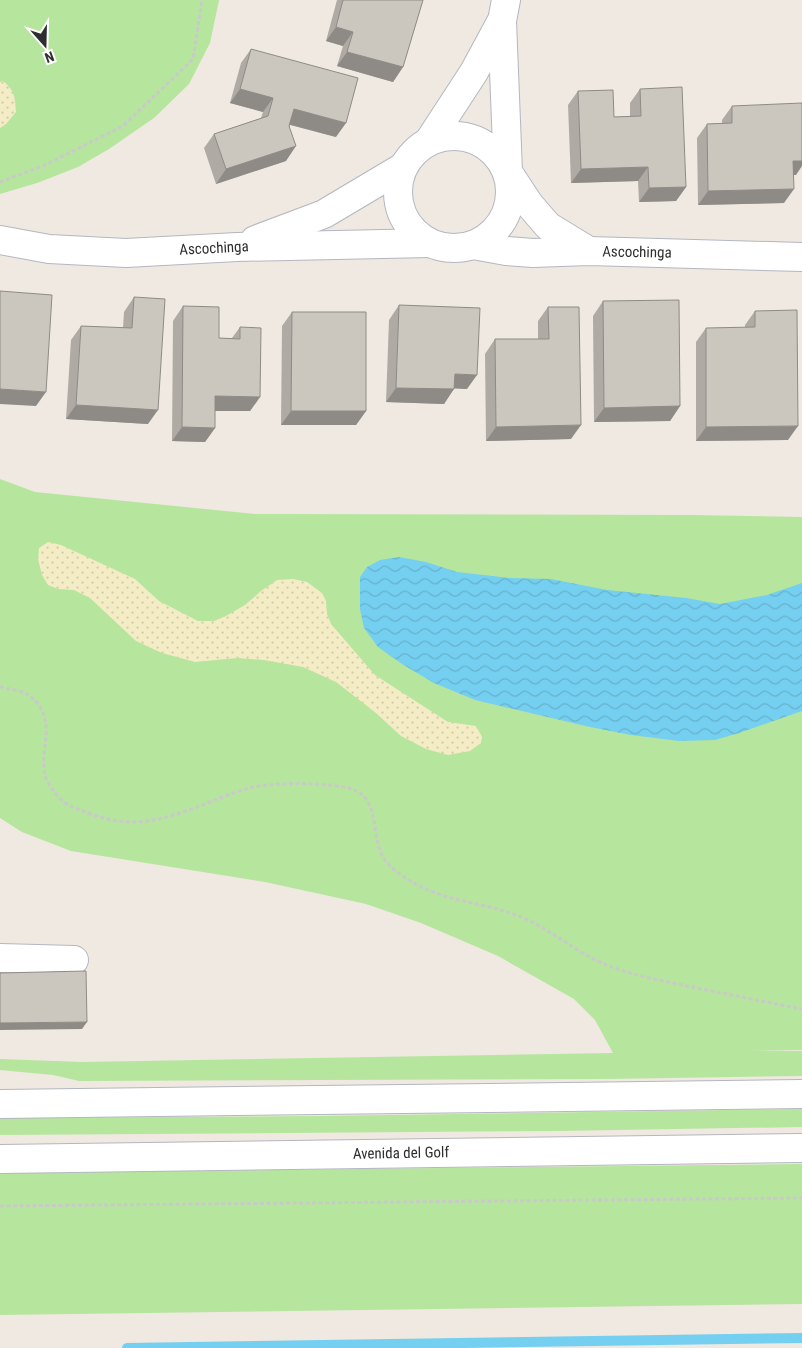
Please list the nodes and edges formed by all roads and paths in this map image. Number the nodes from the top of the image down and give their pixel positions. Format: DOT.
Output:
graph roads {
  1 [pos="202,0"];
  2 [pos="504,10"];
  3 [pos="429,141"];
  4 [pos="403,167"];
  5 [pos="508,172"];
  6 [pos="0,182"];
  7 [pos="0,240"];
  8 [pos="430,242"];
  9 [pos="473,245"];
  10 [pos="237,247"];
  11 [pos="589,251"];
  12 [pos="802,257"];
  13 [pos="0,687"];
  14 [pos="0,958"];
  15 [pos="74,960"];
  16 [pos="802,1009"];
  17 [pos="802,1094"];
  18 [pos="0,1104"];
  19 [pos="802,1148"];
  20 [pos="0,1159"];
  21 [pos="802,1198"];
  22 [pos="0,1206"];
  1 -- 6 [label="path"];
  2 -- 3 [label="street"];
  2 -- 5 [label="street"];
  3 -- 4 [label="street"];
  3 -- 5 [label="street"];
  4 -- 8 [label="street"];
  4 -- 10 [label="street"];
  5 -- 9 [label="street"];
  5 -- 11 [label="street"];
  7 -- 10 [label="street, Ascochinga"];
  8 -- 9 [label="street"];
  8 -- 10 [label="street, Ascochinga"];
  9 -- 11 [label="street, Ascochinga"];
  11 -- 12 [label="street, Ascochinga"];
  13 -- 16 [label="path"];
  14 -- 15 [label="street"];
  17 -- 18 [label="street"];
  19 -- 20 [label="street, Avenida del Golf"];
  21 -- 22 [label="path"];
}
